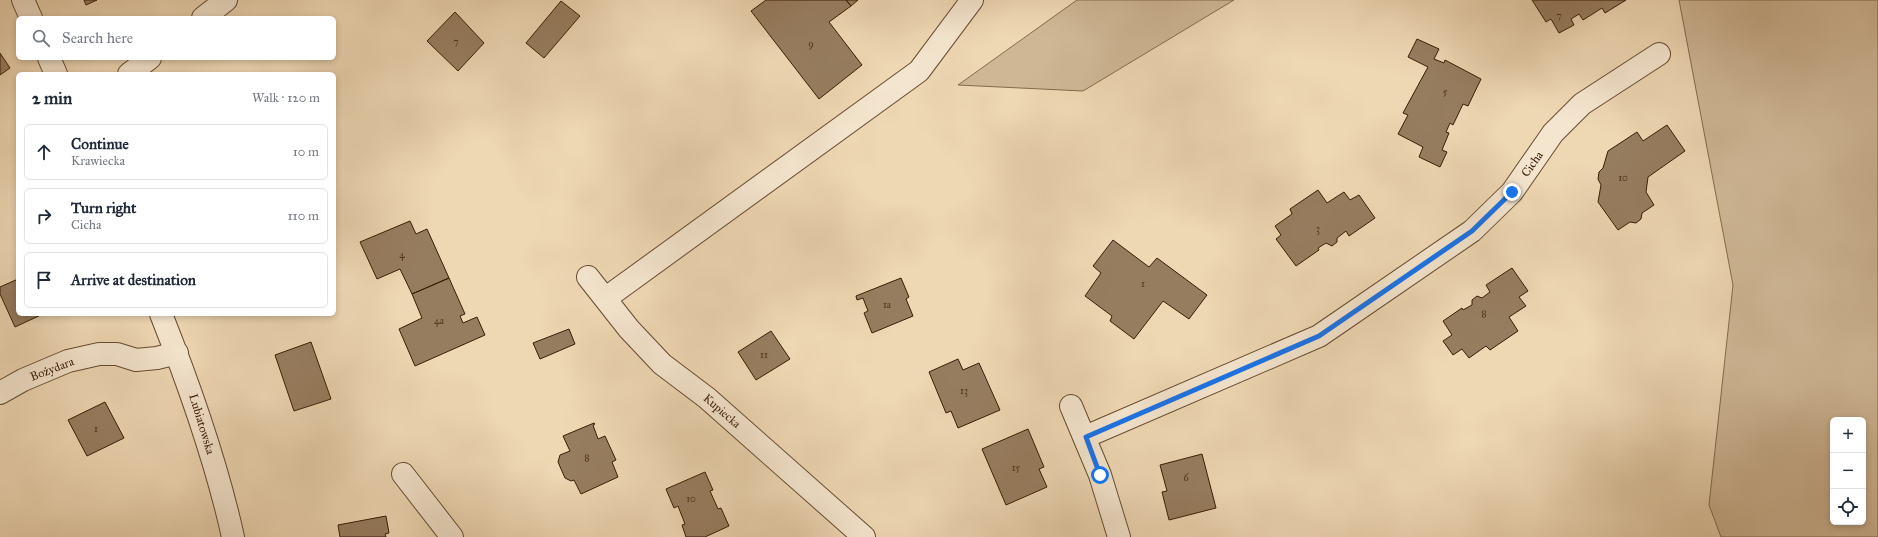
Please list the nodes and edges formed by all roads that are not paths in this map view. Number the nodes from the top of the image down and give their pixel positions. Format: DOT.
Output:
graph roads {
  1 [pos="23,0"];
  2 [pos="226,0"];
  3 [pos="972,0"];
  4 [pos="30,16"];
  5 [pos="206,16"];
  6 [pos="1659,54"];
  7 [pos="50,60"];
  8 [pos="147,60"];
  9 [pos="55,72"];
  10 [pos="132,72"];
  11 [pos="588,277"];
  12 [pos="606,298"];
  13 [pos="162,316"];
  14 [pos="177,353"];
  15 [pos="0,393"];
  16 [pos="1071,406"];
  17 [pos="1086,437"];
  18 [pos="403,474"];
  19 [pos="233,537"];
  20 [pos="452,537"];
  21 [pos="864,537"];
  22 [pos="1119,537"];
  1 -- 4 [label="street"];
  2 -- 5 [label="street"];
  3 -- 12 [label="street"];
  6 -- 17 [label="street, Cicha"];
  7 -- 9 [label="street"];
  8 -- 10 [label="street"];
  11 -- 12 [label="street, Kupiecka"];
  12 -- 21 [label="street, Kupiecka"];
  13 -- 14 [label="street, Lubiatowska"];
  14 -- 15 [label="street, Bożydara"];
  14 -- 19 [label="street, Lubiatowska"];
  16 -- 17 [label="street"];
  17 -- 22 [label="street"];
  18 -- 20 [label="street"];
}
